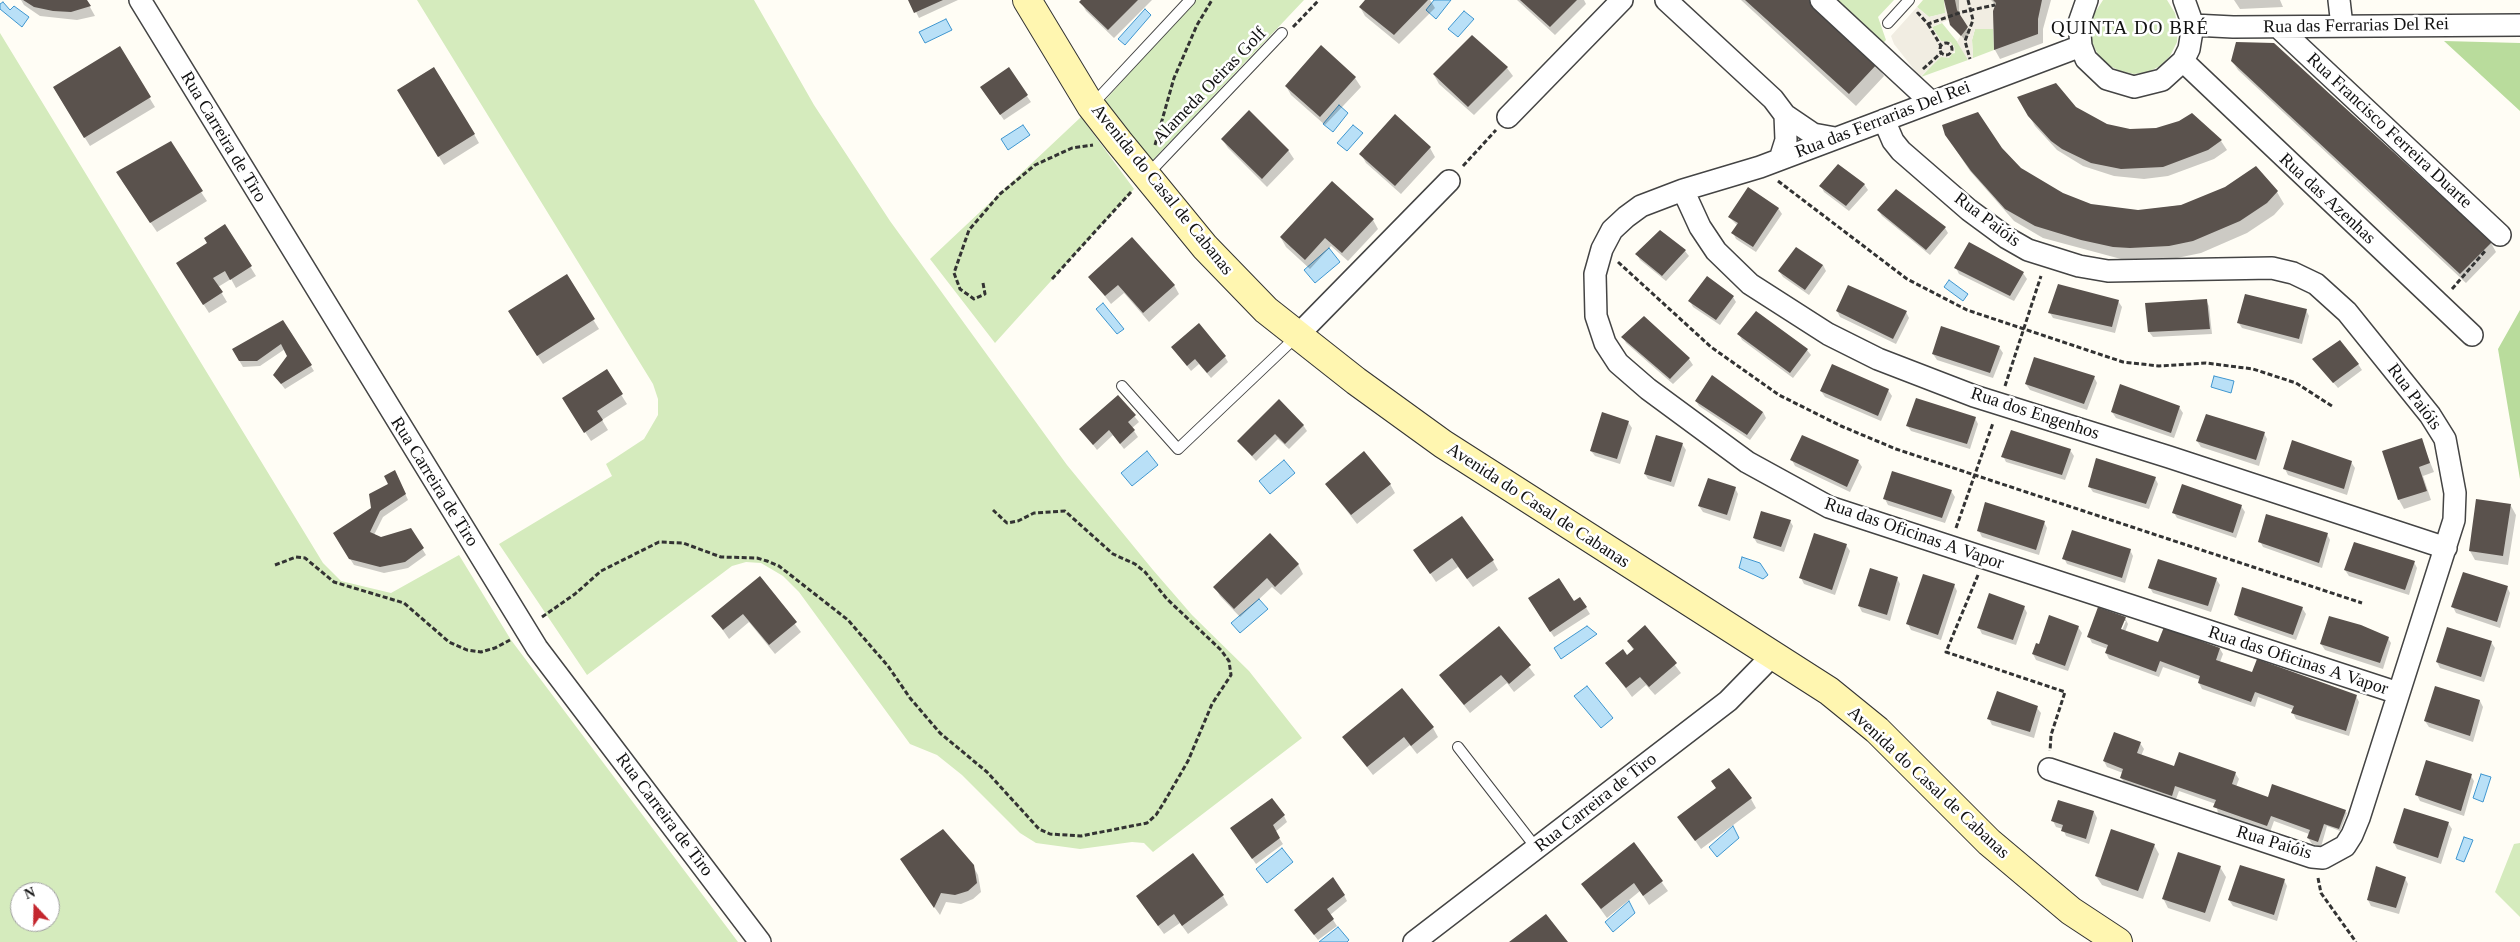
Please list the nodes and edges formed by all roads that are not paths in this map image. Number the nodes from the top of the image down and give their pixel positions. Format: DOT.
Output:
graph roads {
  1 [pos="140,0"];
  2 [pos="1027,0"];
  3 [pos="1190,0"];
  4 [pos="1622,0"];
  5 [pos="1666,0"];
  6 [pos="1822,0"];
  7 [pos="1909,0"];
  8 [pos="2088,0"];
  9 [pos="2184,0"];
  10 [pos="2338,0"];
  11 [pos="1888,23"];
  12 [pos="2193,25"];
  13 [pos="2520,25"];
  14 [pos="2342,26"];
  15 [pos="2278,27"];
  16 [pos="1282,33"];
  17 [pos="2081,46"];
  18 [pos="2183,62"];
  19 [pos="1931,102"];
  20 [pos="1092,106"];
  21 [pos="1785,115"];
  22 [pos="1508,117"];
  23 [pos="1884,120"];
  24 [pos="1835,138"];
  25 [pos="1780,160"];
  26 [pos="1146,176"];
  27 [pos="1449,181"];
  28 [pos="1683,190"];
  29 [pos="2500,235"];
  30 [pos="2472,335"];
  31 [pos="1297,336"];
  32 [pos="1122,386"];
  33 [pos="2446,548"];
  34 [pos="1772,656"];
  35 [pos="2398,693"];
  36 [pos="1458,747"];
  37 [pos="2049,769"];
  38 [pos="1537,849"];
  39 [pos="1425,939"];
  40 [pos="760,942"];
  41 [pos="2118,942"];
  1 -- 40 [label="street, Rua Carreira de Tiro"];
  2 -- 20 [label="street, Avenida do Casal de Cabanas"];
  3 -- 20 [label="lane"];
  4 -- 22 [label="street"];
  5 -- 21 [label="street"];
  6 -- 19 [label="street"];
  7 -- 11 [label="lane"];
  8 -- 17 [label="street"];
  9 -- 12 [label="street"];
  10 -- 14 [label="street"];
  12 -- 15 [label="street, Rua das Ferrarias Del Rei"];
  12 -- 18 [label="street"];
  13 -- 14 [label="street, Rua das Ferrarias Del Rei"];
  14 -- 15 [label="street, Rua das Ferrarias Del Rei"];
  15 -- 29 [label="street, Rua Francisco Ferreira Duarte"];
  16 -- 26 [label="lane, Alameda Oeiras Golf"];
  17 -- 18 [label="street"];
  17 -- 19 [label="street, Rua das Ferrarias Del Rei"];
  18 -- 30 [label="street, Rua das Azenhas"];
  19 -- 23 [label="street, Rua das Ferrarias Del Rei"];
  20 -- 26 [label="street, Avenida do Casal de Cabanas"];
  21 -- 24 [label="street"];
  21 -- 25 [label="street"];
  23 -- 24 [label="street, Rua das Ferrarias Del Rei"];
  23 -- 33 [label="street, Rua Paióis"];
  24 -- 25 [label="street, Rua das Ferrarias Del Rei"];
  25 -- 28 [label="street, Rua das Ferrarias Del Rei"];
  26 -- 31 [label="street, Avenida do Casal de Cabanas"];
  27 -- 31 [label="street"];
  28 -- 33 [label="street, Rua dos Engenhos"];
  28 -- 35 [label="street, Rua das Oficinas A Vapor"];
  31 -- 32 [label="lane"];
  31 -- 34 [label="street, Avenida do Casal de Cabanas"];
  33 -- 35 [label="street, Rua Paióis"];
  34 -- 38 [label="street, Rua Carreira de Tiro"];
  34 -- 41 [label="street, Avenida do Casal de Cabanas"];
  35 -- 37 [label="street, Rua Paióis"];
  36 -- 38 [label="lane"];
  38 -- 39 [label="street, Rua Carreira de Tiro"];
}
